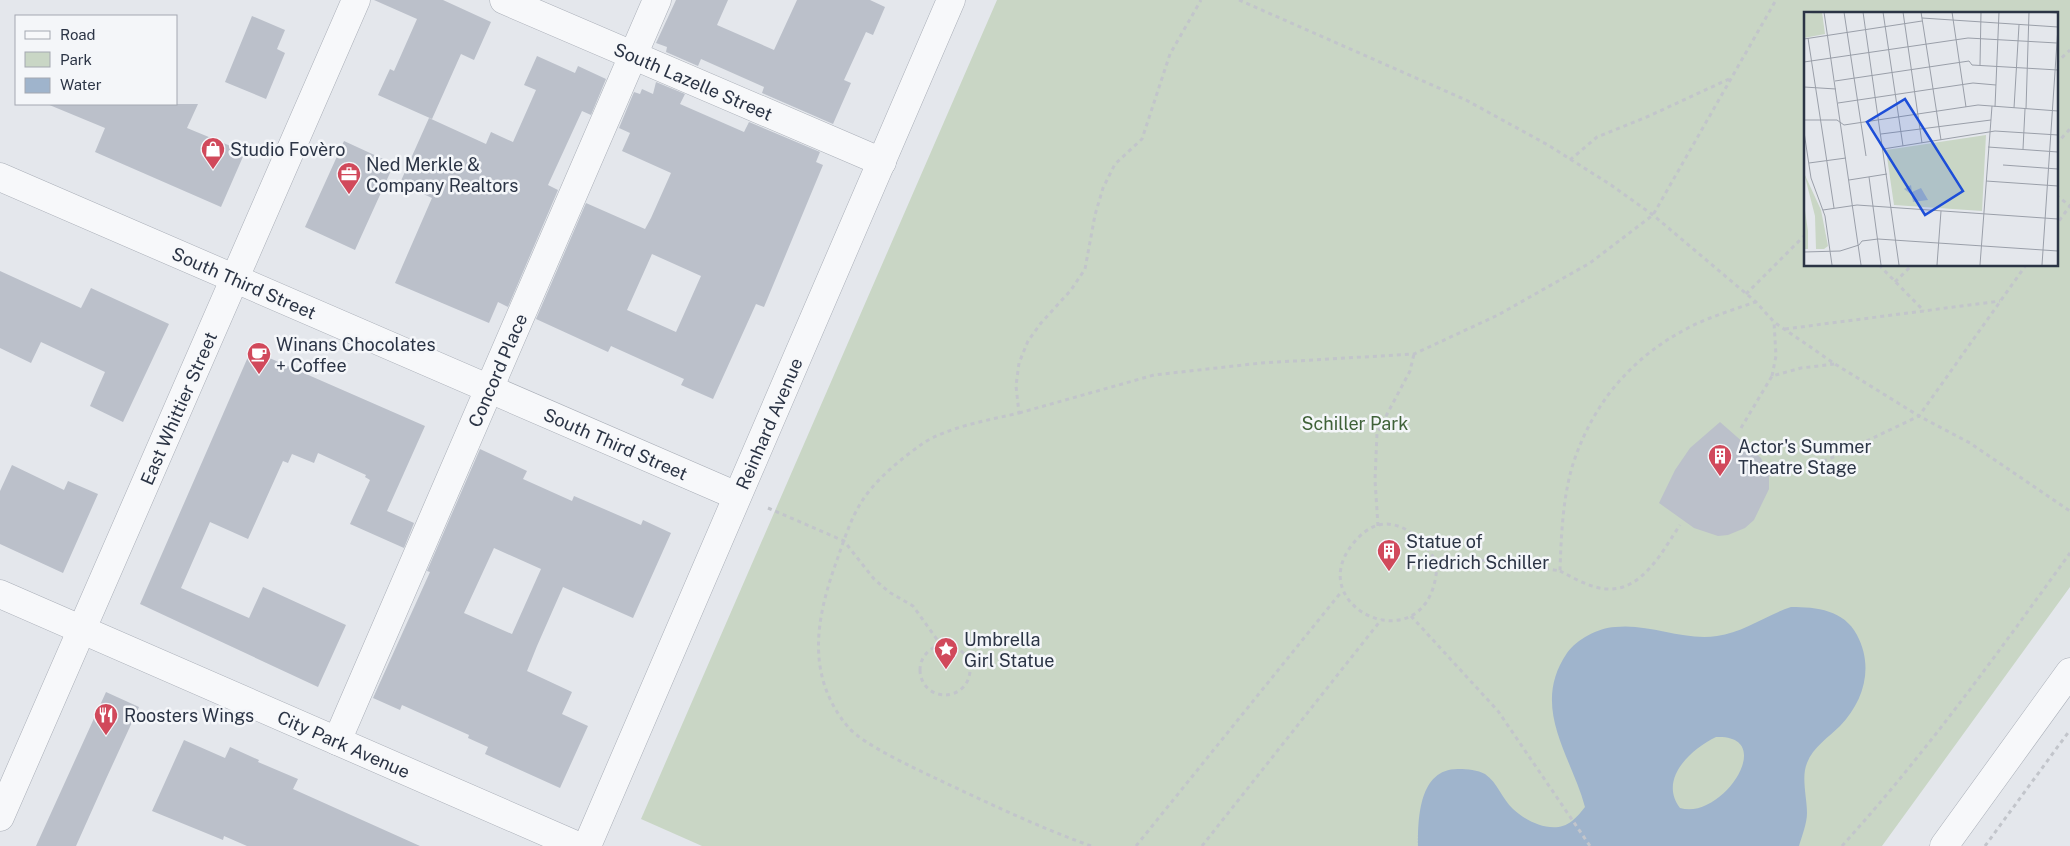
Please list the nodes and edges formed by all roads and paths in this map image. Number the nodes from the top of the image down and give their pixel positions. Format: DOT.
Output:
graph roads {
  1 [pos="356,0"];
  2 [pos="504,0"];
  3 [pos="657,0"];
  4 [pos="951,0"];
  5 [pos="1200,0"];
  6 [pos="1239,0"];
  7 [pos="1776,0"];
  8 [pos="2066,47"];
  9 [pos="2070,50"];
  10 [pos="633,55"];
  11 [pos="2058,61"];
  12 [pos="1730,79"];
  13 [pos="2070,129"];
  14 [pos="2058,142"];
  15 [pos="1570,160"];
  16 [pos="882,162"];
  17 [pos="0,176"];
  18 [pos="2058,197"];
  19 [pos="1653,215"];
  20 [pos="2058,221"];
  21 [pos="1804,236"];
  22 [pos="1880,266"];
  23 [pos="1911,266"];
  24 [pos="2025,266"];
  25 [pos="236,279"];
  26 [pos="1895,282"];
  27 [pos="1746,294"];
  28 [pos="2000,300"];
  29 [pos="1756,302"];
  30 [pos="1924,311"];
  31 [pos="1774,322"];
  32 [pos="1785,329"];
  33 [pos="1414,354"];
  34 [pos="1835,364"];
  35 [pos="1772,376"];
  36 [pos="489,388"];
  37 [pos="1019,412"];
  38 [pos="1919,416"];
  39 [pos="1741,428"];
  40 [pos="1769,475"];
  41 [pos="738,496"];
  42 [pos="768,508"];
  43 [pos="2070,511"];
  44 [pos="1680,525"];
  45 [pos="1378,526"];
  46 [pos="844,541"];
  47 [pos="2070,553"];
  48 [pos="1437,564"];
  49 [pos="1560,571"];
  50 [pos="1342,591"];
  51 [pos="0,594"];
  52 [pos="1411,616"];
  53 [pos="1382,620"];
  54 [pos="82,630"];
  55 [pos="941,645"];
  56 [pos="2070,672"];
  57 [pos="2070,730"];
  58 [pos="337,741"];
  59 [pos="0,817"];
  60 [pos="578,846"];
  61 [pos="587,846"];
  62 [pos="1091,846"];
  63 [pos="1136,846"];
  64 [pos="1202,846"];
  65 [pos="1590,846"];
  66 [pos="1842,846"];
  67 [pos="1944,846"];
  68 [pos="1985,846"];
  1 -- 25 [label="street, East Whittier Street"];
  2 -- 10 [label="street, South Lazelle Street"];
  3 -- 10 [label="street, Concord Place"];
  4 -- 16 [label="street, Reinhard Avenue"];
  5 -- 37 [label="path"];
  6 -- 15 [label="path"];
  7 -- 12 [label="path"];
  8 -- 9 [label="path"];
  9 -- 11 [label="path"];
  10 -- 16 [label="street, South Lazelle Street"];
  10 -- 36 [label="street, Concord Place"];
  12 -- 15 [label="path"];
  12 -- 19 [label="path"];
  13 -- 14 [label="path"];
  15 -- 19 [label="path"];
  16 -- 41 [label="street, Reinhard Avenue"];
  17 -- 25 [label="street, South Third Street"];
  18 -- 20 [label="path"];
  19 -- 27 [label="path"];
  19 -- 33 [label="path"];
  21 -- 27 [label="path"];
  22 -- 26 [label="path"];
  23 -- 26 [label="path"];
  24 -- 28 [label="path"];
  25 -- 36 [label="street, South Third Street"];
  25 -- 54 [label="street, East Whittier Street"];
  26 -- 30 [label="path"];
  27 -- 29 [label="path"];
  28 -- 30 [label="path"];
  28 -- 38 [label="path"];
  29 -- 31 [label="path"];
  29 -- 49 [label="path"];
  30 -- 32 [label="path"];
  31 -- 32 [label="path"];
  31 -- 35 [label="path"];
  32 -- 34 [label="path"];
  33 -- 37 [label="path"];
  33 -- 45 [label="path"];
  34 -- 35 [label="path"];
  34 -- 38 [label="path"];
  35 -- 39 [label="path"];
  36 -- 41 [label="street, South Third Street"];
  36 -- 58 [label="street, Concord Place"];
  37 -- 46 [label="path"];
  38 -- 40 [label="path"];
  38 -- 43 [label="path"];
  41 -- 61 [label="street, Reinhard Avenue"];
  42 -- 46 [label="path"];
  44 -- 49 [label="path"];
  45 -- 48 [label="path"];
  45 -- 50 [label="path"];
  46 -- 55 [label="path"];
  46 -- 62 [label="path"];
  47 -- 66 [label="path"];
  48 -- 49 [label="path"];
  48 -- 52 [label="path"];
  50 -- 53 [label="path"];
  50 -- 63 [label="path"];
  51 -- 54 [label="street, City Park Avenue"];
  52 -- 53 [label="path"];
  52 -- 65 [label="path"];
  53 -- 64 [label="path"];
  54 -- 58 [label="street, City Park Avenue"];
  54 -- 59 [label="street, East Whittier Street"];
  55 -- 55 [label="path"];
  56 -- 67 [label="street"];
  57 -- 68 [label="path"];
  58 -- 60 [label="street, City Park Avenue"];
}
